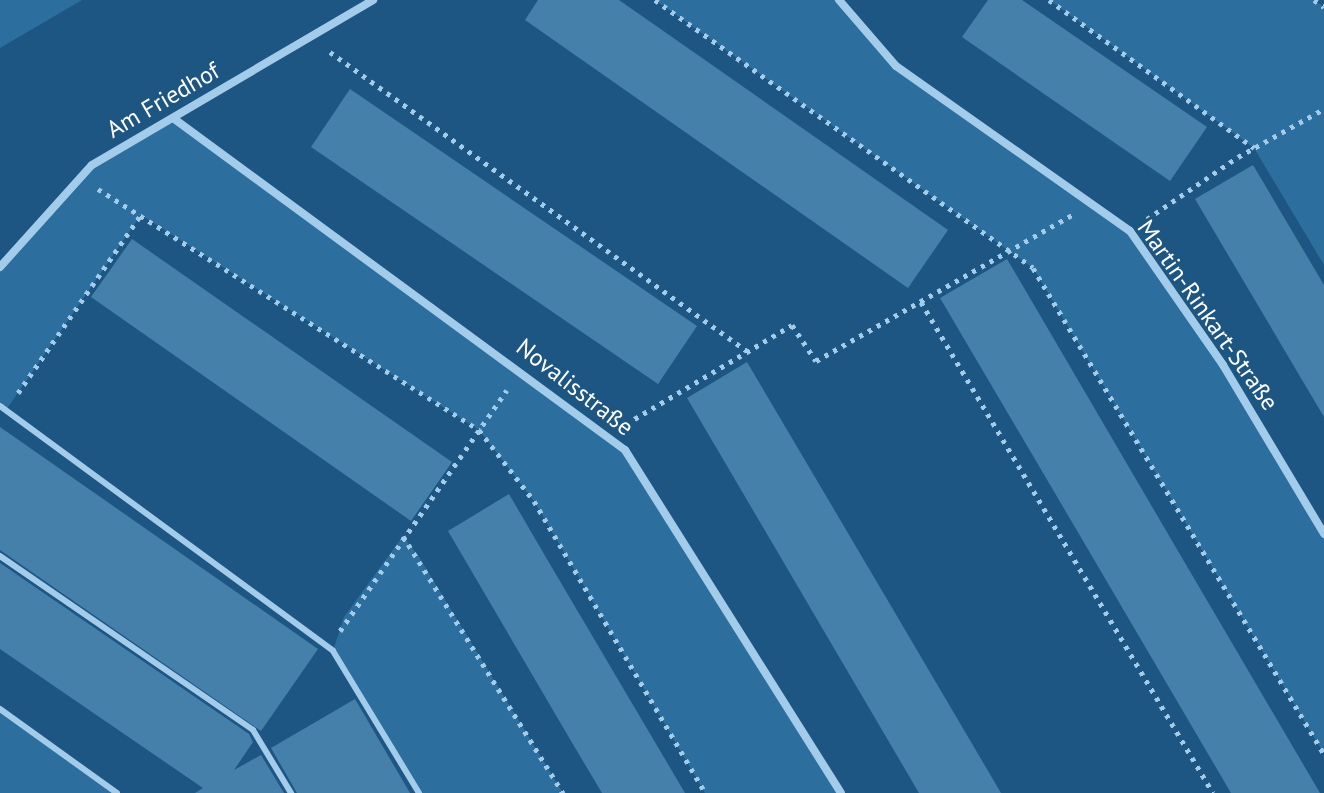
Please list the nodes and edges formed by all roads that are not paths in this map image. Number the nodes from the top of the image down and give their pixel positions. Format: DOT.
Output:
graph roads {
  1 [pos="373,0"];
  2 [pos="839,0"];
  3 [pos="173,118"];
  4 [pos="0,267"];
  5 [pos="3,408"];
  6 [pos="1324,534"];
  7 [pos="0,556"];
  8 [pos="0,709"];
  9 [pos="117,793"];
  10 [pos="291,793"];
  11 [pos="419,793"];
  12 [pos="841,793"];
  1 -- 3 [label="street, Am Friedhof"];
  2 -- 6 [label="street, Martin-Rinkart-Straße"];
  3 -- 4 [label="street, Am Friedhof"];
  3 -- 12 [label="street, Novalisstraße"];
  5 -- 11 [label="lane"];
  7 -- 10 [label="lane"];
  8 -- 9 [label="lane"];
}
